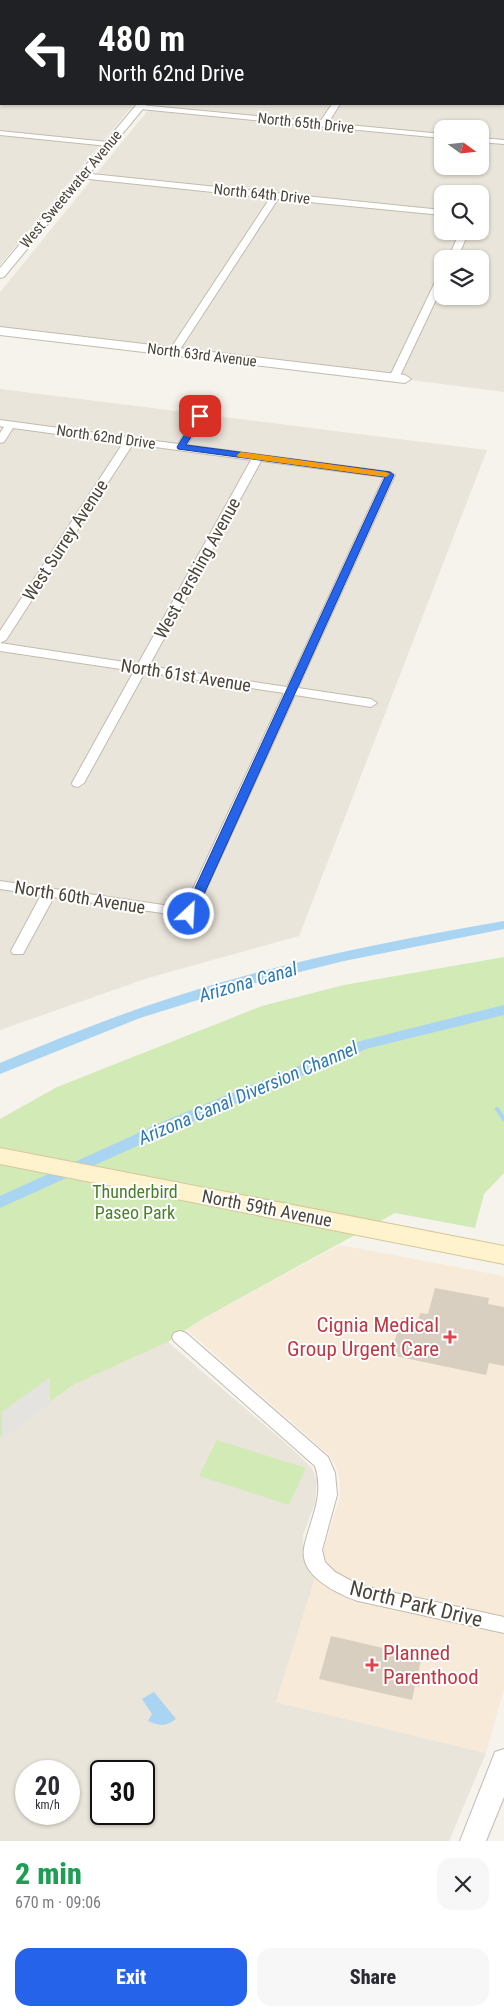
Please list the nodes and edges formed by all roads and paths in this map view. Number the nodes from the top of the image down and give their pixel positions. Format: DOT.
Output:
graph roads {
  1 [pos="141,105"];
  2 [pos="335,105"];
  3 [pos="323,124"];
  4 [pos="0,133"];
  5 [pos="434,135"];
  6 [pos="489,141"];
  7 [pos="504,142"];
  8 [pos="108,144"];
  9 [pos="82,176"];
  10 [pos="276,196"];
  11 [pos="434,212"];
  12 [pos="0,275"];
  13 [pos="434,297"];
  14 [pos="0,331"];
  15 [pos="174,352"];
  16 [pos="399,379"];
  17 [pos="200,416"];
  18 [pos="0,423"];
  19 [pos="11,424"];
  20 [pos="0,440"];
  21 [pos="130,440"];
  22 [pos="181,447"];
  23 [pos="258,457"];
  24 [pos="0,640"];
  25 [pos="0,648"];
  26 [pos="141,669"];
  27 [pos="291,691"];
  28 [pos="371,703"];
  29 [pos="78,783"];
  30 [pos="0,885"];
  31 [pos="50,892"];
  32 [pos="18,951"];
  33 [pos="0,1156"];
  34 [pos="504,1254"];
  35 [pos="180,1337"];
  36 [pos="504,1625"];
  37 [pos="504,1760"];
  38 [pos="473,1841"];
  1 -- 3 [label="street, North 65th Drive"];
  1 -- 8 [label="street, West Sweetwater Avenue"];
  2 -- 3 [label="street"];
  3 -- 5 [label="street, North 65th Drive"];
  4 -- 8 [label="street"];
  6 -- 7 [label="street"];
  8 -- 9 [label="street, West Sweetwater Avenue"];
  9 -- 10 [label="street, North 64th Drive"];
  9 -- 12 [label="street, West Sweetwater Avenue"];
  10 -- 11 [label="street, North 64th Drive"];
  10 -- 15 [label="street"];
  13 -- 16 [label="street"];
  14 -- 15 [label="street, North 63rd Avenue"];
  15 -- 16 [label="street, North 63rd Avenue"];
  17 -- 22 [label="street"];
  18 -- 19 [label="street, North 62nd Drive"];
  19 -- 20 [label="street"];
  19 -- 21 [label="street, North 62nd Drive"];
  21 -- 22 [label="street, North 62nd Drive"];
  21 -- 24 [label="street, West Surrey Avenue"];
  22 -- 23 [label="street, North 62nd Drive"];
  23 -- 26 [label="street, West Pershing Avenue"];
  23 -- 27 [label="street, North 62nd Drive"];
  25 -- 26 [label="street, North 61st Avenue"];
  26 -- 27 [label="street, North 61st Avenue"];
  26 -- 29 [label="street, West Pershing Avenue"];
  27 -- 28 [label="street, North 61st Avenue"];
  27 -- 31 [label="street, North 60th Avenue"];
  30 -- 31 [label="street, North 60th Avenue"];
  31 -- 32 [label="street"];
  33 -- 34 [label="main road, North 59th Avenue"];
  35 -- 36 [label="street, North Park Drive"];
  37 -- 38 [label="street"];
}
